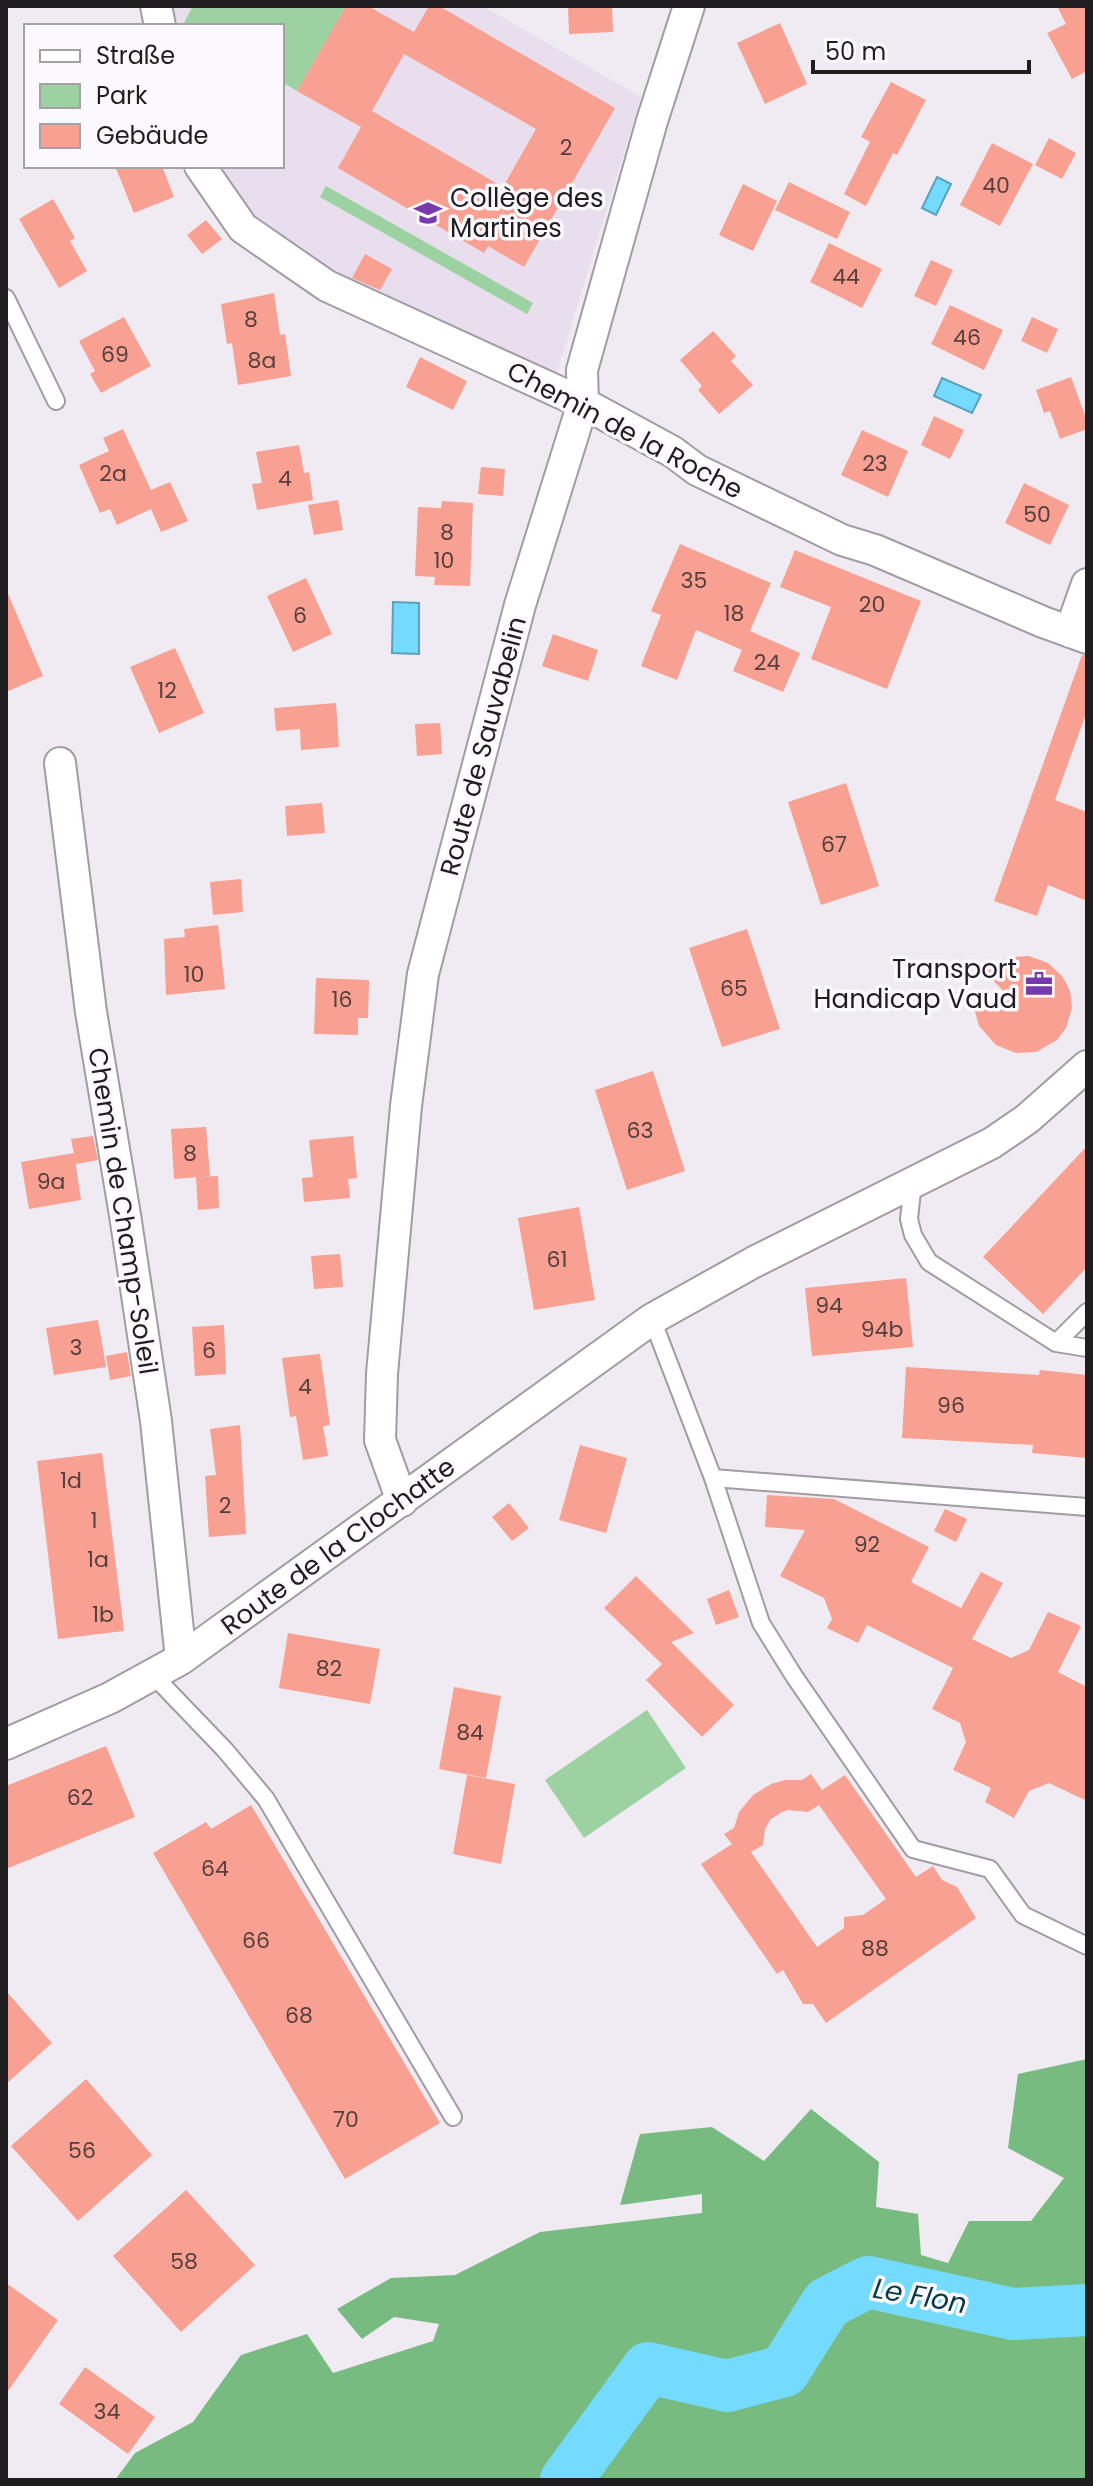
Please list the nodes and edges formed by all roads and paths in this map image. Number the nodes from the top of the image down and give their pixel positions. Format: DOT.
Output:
graph roads {
  1 [pos="689,6"];
  2 [pos="201,168"];
  3 [pos="6,298"];
  4 [pos="56,401"];
  5 [pos="583,403"];
  6 [pos="1087,584"];
  7 [pos="1078,635"];
  8 [pos="60,763"];
  9 [pos="1087,1066"];
  10 [pos="913,1182"];
  11 [pos="1087,1312"];
  12 [pos="652,1319"];
  13 [pos="1056,1343"];
  14 [pos="1087,1348"];
  15 [pos="713,1478"];
  16 [pos="402,1501"];
  17 [pos="1087,1507"];
  18 [pos="181,1659"];
  19 [pos="153,1675"];
  20 [pos="6,1744"];
  21 [pos="1087,1946"];
  22 [pos="453,2117"];
  1 -- 5 [label="street, Route de Sauvabelin"];
  2 -- 5 [label="street, Chemin de la Roche"];
  3 -- 4 [label="lane"];
  5 -- 7 [label="street, Chemin de la Roche"];
  5 -- 16 [label="street, Route de Sauvabelin"];
  6 -- 7 [label="street"];
  8 -- 18 [label="street, Chemin de Champ-Soleil"];
  9 -- 10 [label="street, Route de la Clochatte"];
  10 -- 12 [label="street, Route de la Clochatte"];
  10 -- 13 [label="lane"];
  11 -- 13 [label="lane"];
  12 -- 15 [label="lane"];
  12 -- 16 [label="street, Route de la Clochatte"];
  13 -- 14 [label="lane"];
  15 -- 17 [label="lane"];
  15 -- 21 [label="lane"];
  16 -- 18 [label="street, Route de la Clochatte"];
  18 -- 19 [label="street, Route de la Clochatte"];
  19 -- 20 [label="street, Route de la Clochatte"];
  19 -- 22 [label="lane"];
}
